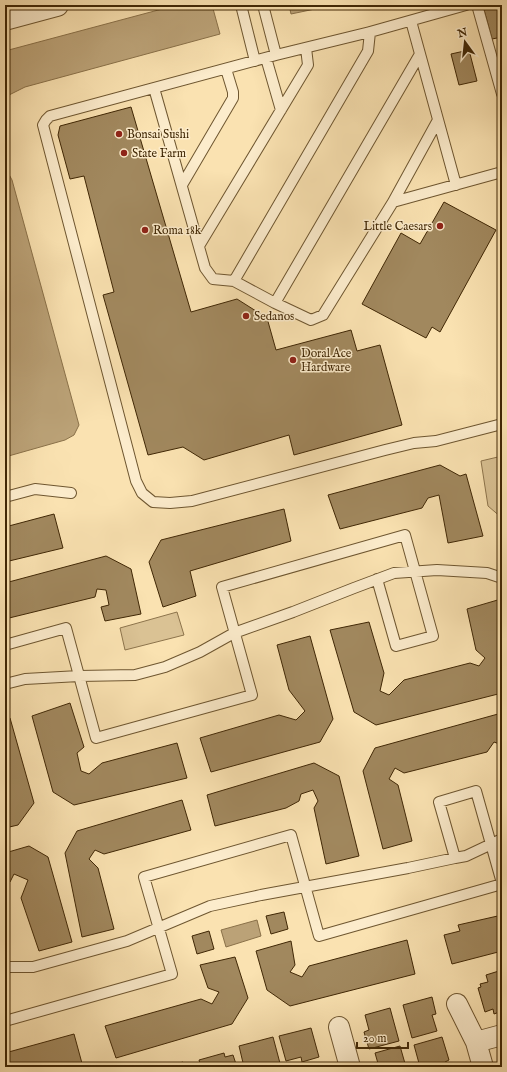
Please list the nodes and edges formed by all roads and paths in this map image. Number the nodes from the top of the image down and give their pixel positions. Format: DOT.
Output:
graph roads {
  1 [pos="57,5"];
  2 [pos="241,5"];
  3 [pos="263,5"];
  4 [pos="466,5"];
  5 [pos="477,5"];
  6 [pos="17,13"];
  7 [pos="411,20"];
  8 [pos="370,32"];
  9 [pos="306,48"];
  10 [pos="420,54"];
  11 [pos="276,55"];
  12 [pos="266,58"];
  13 [pos="255,61"];
  14 [pos="226,68"];
  15 [pos="154,88"];
  16 [pos="502,94"];
  17 [pos="280,110"];
  18 [pos="438,120"];
  19 [pos="502,172"];
  20 [pos="182,185"];
  21 [pos="456,185"];
  22 [pos="393,202"];
  23 [pos="199,246"];
  24 [pos="234,280"];
  25 [pos="275,303"];
  26 [pos="502,424"];
  27 [pos="72,493"];
  28 [pos="5,497"];
  29 [pos="415,571"];
  30 [pos="502,578"];
  31 [pos="377,579"];
  32 [pos="234,633"];
  33 [pos="5,645"];
  34 [pos="79,676"];
  35 [pos="5,684"];
  36 [pos="502,839"];
  37 [pos="491,844"];
  38 [pos="455,858"];
  39 [pos="502,884"];
  40 [pos="305,887"];
  41 [pos="158,927"];
  42 [pos="5,967"];
  43 [pos="457,1004"];
  44 [pos="5,1022"];
  45 [pos="339,1027"];
  46 [pos="502,1035"];
  47 [pos="476,1042"];
  48 [pos="350,1067"];
  49 [pos="483,1067"];
  1 -- 6 [label="street"];
  2 -- 13 [label="lane"];
  3 -- 11 [label="lane"];
  4 -- 7 [label="lane"];
  5 -- 16 [label="lane"];
  7 -- 8 [label="lane"];
  7 -- 10 [label="lane"];
  8 -- 9 [label="lane"];
  8 -- 24 [label="lane"];
  9 -- 11 [label="lane"];
  9 -- 17 [label="lane"];
  10 -- 18 [label="lane"];
  10 -- 25 [label="lane"];
  11 -- 12 [label="lane"];
  12 -- 13 [label="lane"];
  12 -- 17 [label="lane"];
  13 -- 14 [label="lane"];
  14 -- 15 [label="lane"];
  14 -- 20 [label="lane"];
  15 -- 20 [label="lane"];
  15 -- 26 [label="lane"];
  17 -- 23 [label="lane"];
  18 -- 21 [label="lane"];
  18 -- 22 [label="lane"];
  19 -- 21 [label="lane"];
  20 -- 23 [label="lane"];
  21 -- 22 [label="lane"];
  22 -- 25 [label="lane"];
  23 -- 24 [label="lane"];
  24 -- 25 [label="lane"];
  27 -- 28 [label="lane"];
  29 -- 30 [label="lane"];
  29 -- 31 [label="lane"];
  29 -- 31 [label="lane"];
  29 -- 32 [label="lane"];
  31 -- 32 [label="lane"];
  32 -- 34 [label="lane"];
  32 -- 34 [label="lane"];
  33 -- 34 [label="lane"];
  34 -- 35 [label="lane"];
  36 -- 37 [label="lane"];
  37 -- 38 [label="lane"];
  37 -- 38 [label="lane"];
  37 -- 39 [label="lane"];
  38 -- 40 [label="lane"];
  39 -- 40 [label="lane"];
  40 -- 41 [label="lane"];
  40 -- 41 [label="lane"];
  41 -- 42 [label="lane"];
  41 -- 44 [label="lane"];
  43 -- 47 [label="street"];
  45 -- 48 [label="street"];
  46 -- 47 [label="street"];
  47 -- 49 [label="street"];
}
